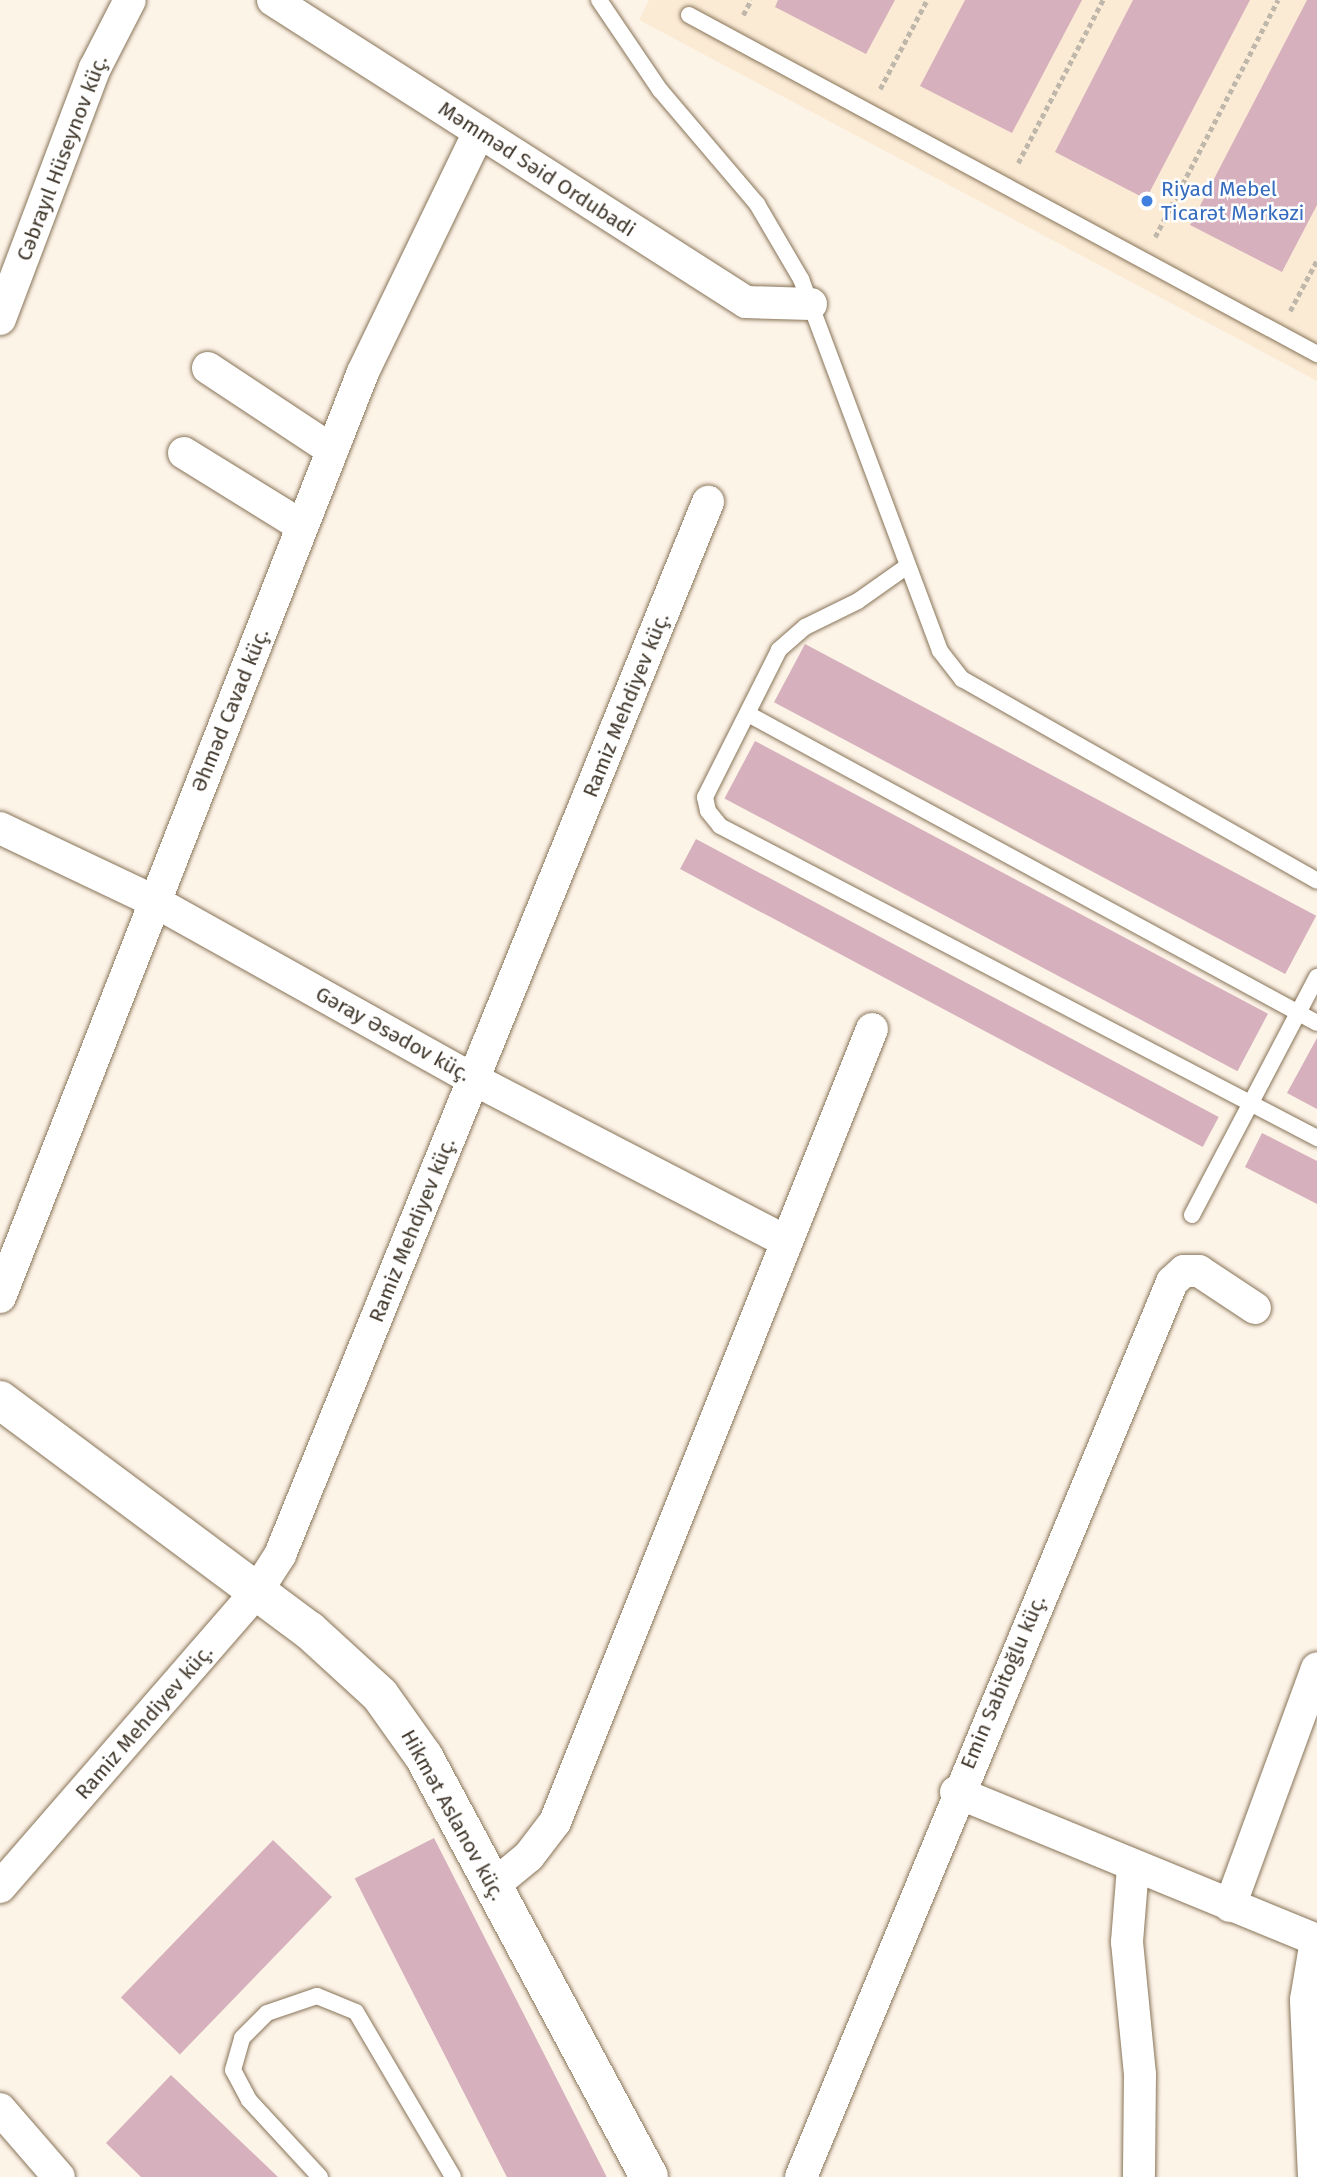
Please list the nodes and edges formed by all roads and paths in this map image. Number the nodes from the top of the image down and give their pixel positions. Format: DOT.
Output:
graph roads {
  1 [pos="131,0"];
  2 [pos="273,0"];
  3 [pos="600,0"];
  4 [pos="927,0"];
  5 [pos="1103,0"];
  6 [pos="1278,0"];
  7 [pos="689,15"];
  8 [pos="869,111"];
  9 [pos="479,132"];
  10 [pos="1006,186"];
  11 [pos="1144,260"];
  12 [pos="1317,260"];
  13 [pos="811,304"];
  14 [pos="0,318"];
  15 [pos="1279,333"];
  16 [pos="1317,354"];
  17 [pos="208,368"];
  18 [pos="332,450"];
  19 [pos="184,453"];
  20 [pos="708,502"];
  21 [pos="302,526"];
  22 [pos="906,567"];
  23 [pos="748,715"];
  24 [pos="0,828"];
  25 [pos="1317,881"];
  26 [pos="154,901"];
  27 [pos="1317,977"];
  28 [pos="1298,1014"];
  29 [pos="1317,1023"];
  30 [pos="872,1029"];
  31 [pos="473,1079"];
  32 [pos="1252,1103"];
  33 [pos="1317,1138"];
  34 [pos="1192,1215"];
  35 [pos="786,1241"];
  36 [pos="0,1297"];
  37 [pos="1255,1308"];
  38 [pos="0,1400"];
  39 [pos="257,1591"];
  40 [pos="1317,1668"];
  41 [pos="957,1792"];
  42 [pos="1133,1867"];
  43 [pos="494,1885"];
  44 [pos="0,1886"];
  45 [pos="1230,1906"];
  46 [pos="1317,1940"];
  47 [pos="0,2109"];
  48 [pos="59,2177"];
  49 [pos="320,2177"];
  50 [pos="453,2177"];
  51 [pos="649,2177"];
  52 [pos="801,2177"];
  53 [pos="1139,2177"];
  54 [pos="1314,2177"];
  1 -- 14 [label="street, Cəbrayıl Hüseynov küç."];
  2 -- 9 [label="street, Məmməd Səid Ordubadi"];
  3 -- 13 [label="lane"];
  4 -- 8 [label="path"];
  5 -- 10 [label="path"];
  6 -- 11 [label="path"];
  7 -- 8 [label="lane"];
  8 -- 10 [label="lane"];
  9 -- 13 [label="street, Məmməd Səid Ordubadi"];
  9 -- 18 [label="street, Əhməd Cavad küç."];
  10 -- 11 [label="lane"];
  11 -- 15 [label="lane"];
  12 -- 15 [label="path"];
  13 -- 22 [label="lane"];
  15 -- 16 [label="lane"];
  17 -- 18 [label="street"];
  18 -- 21 [label="street, Əhməd Cavad küç."];
  19 -- 21 [label="street"];
  20 -- 31 [label="street, Ramiz Mehdiyev küç."];
  21 -- 26 [label="street, Əhməd Cavad küç."];
  22 -- 23 [label="lane"];
  22 -- 25 [label="lane"];
  23 -- 28 [label="lane"];
  23 -- 32 [label="lane"];
  24 -- 26 [label="street, Gəray Əsədov küç."];
  26 -- 31 [label="street, Gəray Əsədov küç."];
  26 -- 36 [label="street, Əhməd Cavad küç."];
  27 -- 28 [label="lane"];
  28 -- 29 [label="lane"];
  28 -- 32 [label="lane"];
  30 -- 35 [label="street"];
  31 -- 35 [label="street, Gəray Əsədov küç."];
  31 -- 39 [label="street, Ramiz Mehdiyev küç."];
  32 -- 33 [label="lane"];
  32 -- 34 [label="lane"];
  35 -- 43 [label="street"];
  37 -- 41 [label="street, Emin Sabitoğlu küç."];
  38 -- 39 [label="street, Hikmət Aslanov küç."];
  39 -- 43 [label="street, Hikmət Aslanov küç."];
  39 -- 44 [label="street, Ramiz Mehdiyev küç."];
  40 -- 45 [label="street"];
  41 -- 42 [label="street"];
  41 -- 52 [label="street, Emin Sabitoğlu küç."];
  42 -- 45 [label="street"];
  42 -- 53 [label="street"];
  43 -- 51 [label="street, Hikmət Aslanov küç."];
  45 -- 46 [label="street"];
  46 -- 54 [label="street"];
  47 -- 48 [label="street"];
  49 -- 50 [label="lane"];
}
